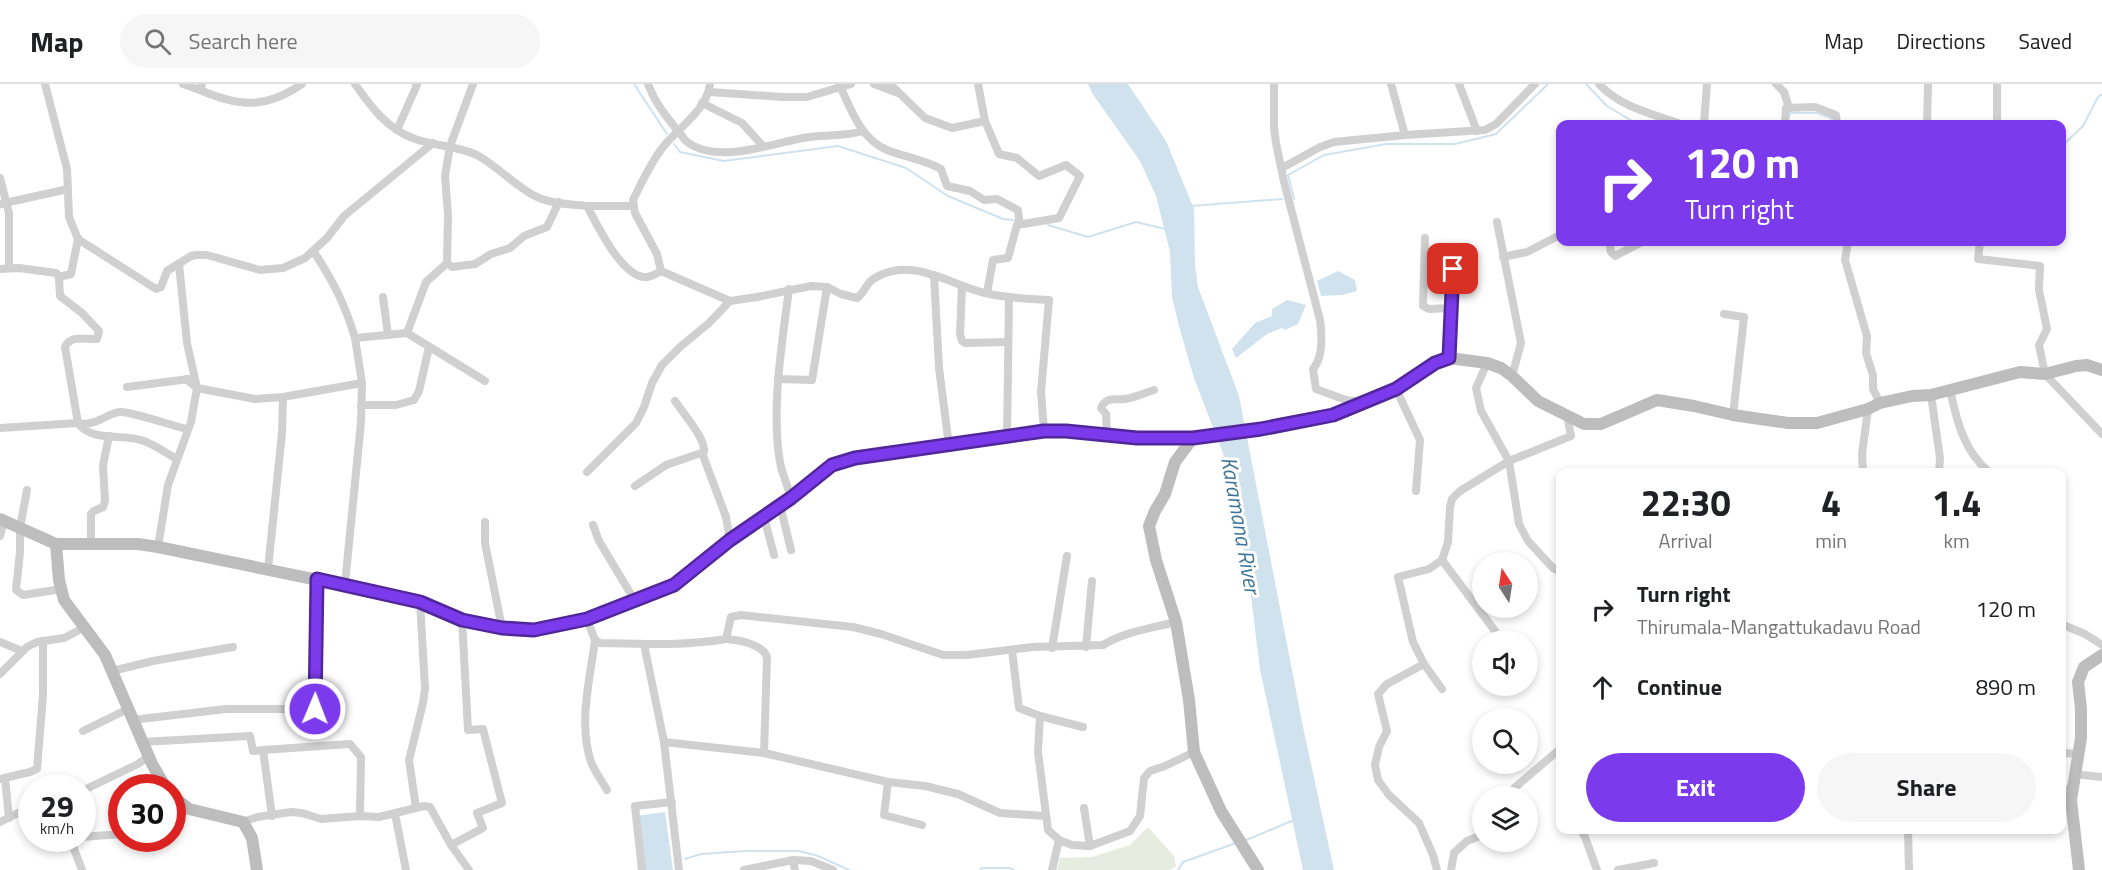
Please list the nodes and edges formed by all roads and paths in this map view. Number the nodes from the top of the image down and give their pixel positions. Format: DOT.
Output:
graph roads {
  1 [pos="45,84"];
  2 [pos="183,84"];
  3 [pos="302,84"];
  4 [pos="355,84"];
  5 [pos="416,84"];
  6 [pos="473,84"];
  7 [pos="648,84"];
  8 [pos="852,84"];
  9 [pos="874,84"];
  10 [pos="891,84"];
  11 [pos="978,84"];
  12 [pos="1274,84"];
  13 [pos="1391,84"];
  14 [pos="1459,84"];
  15 [pos="1535,84"];
  16 [pos="1599,84"];
  17 [pos="1707,84"];
  18 [pos="1776,84"];
  19 [pos="1928,84"];
  20 [pos="1997,84"];
  21 [pos="840,86"];
  22 [pos="201,87"];
  23 [pos="710,88"];
  24 [pos="898,93"];
  25 [pos="702,103"];
  26 [pos="1789,108"];
  27 [pos="1670,120"];
  28 [pos="1704,120"];
  29 [pos="1785,120"];
  30 [pos="1837,120"];
  31 [pos="1927,120"];
  32 [pos="1998,120"];
  33 [pos="985,121"];
  34 [pos="397,130"];
  35 [pos="678,131"];
  36 [pos="863,131"];
  37 [pos="1477,131"];
  38 [pos="1405,135"];
  39 [pos="433,143"];
  40 [pos="450,146"];
  41 [pos="763,146"];
  42 [pos="1282,168"];
  43 [pos="0,178"];
  44 [pos="68,189"];
  45 [pos="559,202"];
  46 [pos="3,203"];
  47 [pos="587,206"];
  48 [pos="633,206"];
  49 [pos="1497,222"];
  50 [pos="1017,225"];
  51 [pos="1556,237"];
  52 [pos="1425,238"];
  53 [pos="78,239"];
  54 [pos="1610,246"];
  55 [pos="1634,246"];
  56 [pos="1847,246"];
  57 [pos="1980,246"];
  58 [pos="314,252"];
  59 [pos="1503,257"];
  60 [pos="447,263"];
  61 [pos="179,264"];
  62 [pos="5,268"];
  63 [pos="1453,269"];
  64 [pos="661,271"];
  65 [pos="934,274"];
  66 [pos="59,277"];
  67 [pos="962,286"];
  68 [pos="827,287"];
  69 [pos="789,290"];
  70 [pos="987,293"];
  71 [pos="383,297"];
  72 [pos="1009,297"];
  73 [pos="730,301"];
  74 [pos="1451,308"];
  75 [pos="1724,314"];
  76 [pos="407,333"];
  77 [pos="388,335"];
  78 [pos="355,338"];
  79 [pos="1007,342"];
  80 [pos="429,347"];
  81 [pos="1449,358"];
  82 [pos="1487,363"];
  83 [pos="2102,370"];
  84 [pos="2045,374"];
  85 [pos="1512,376"];
  86 [pos="190,379"];
  87 [pos="778,379"];
  88 [pos="485,381"];
  89 [pos="362,383"];
  90 [pos="127,387"];
  91 [pos="197,388"];
  92 [pos="1396,389"];
  93 [pos="1154,390"];
  94 [pos="1950,390"];
  95 [pos="1931,395"];
  96 [pos="283,397"];
  97 [pos="675,401"];
  98 [pos="1364,403"];
  99 [pos="1881,403"];
  100 [pos="361,405"];
  101 [pos="1868,409"];
  102 [pos="1568,415"];
  103 [pos="1732,415"];
  104 [pos="78,423"];
  105 [pos="0,428"];
  106 [pos="187,429"];
  107 [pos="1044,431"];
  108 [pos="2102,434"];
  109 [pos="1107,435"];
  110 [pos="109,436"];
  111 [pos="1007,436"];
  112 [pos="1193,438"];
  113 [pos="949,446"];
  114 [pos="702,453"];
  115 [pos="177,459"];
  116 [pos="1509,461"];
  117 [pos="1863,468"];
  118 [pos="1939,468"];
  119 [pos="1985,468"];
  120 [pos="587,472"];
  121 [pos="635,486"];
  122 [pos="27,490"];
  123 [pos="1416,491"];
  124 [pos="791,498"];
  125 [pos="780,505"];
  126 [pos="764,517"];
  127 [pos="2,520"];
  128 [pos="485,522"];
  129 [pos="593,525"];
  130 [pos="20,528"];
  131 [pos="0,536"];
  132 [pos="730,540"];
  133 [pos="56,543"];
  134 [pos="91,543"];
  135 [pos="158,547"];
  136 [pos="791,550"];
  137 [pos="774,555"];
  138 [pos="1067,556"];
  139 [pos="1442,560"];
  140 [pos="268,569"];
  141 [pos="1556,570"];
  142 [pos="317,579"];
  143 [pos="1092,581"];
  144 [pos="345,584"];
  145 [pos="62,589"];
  146 [pos="635,601"];
  147 [pos="420,602"];
  148 [pos="587,619"];
  149 [pos="462,620"];
  150 [pos="1176,622"];
  151 [pos="2066,626"];
  152 [pos="85,627"];
  153 [pos="502,628"];
  154 [pos="1494,630"];
  155 [pos="726,639"];
  156 [pos="595,640"];
  157 [pos="43,641"];
  158 [pos="0,642"];
  159 [pos="644,644"];
  160 [pos="2102,645"];
  161 [pos="233,647"];
  162 [pos="1086,647"];
  163 [pos="1052,648"];
  164 [pos="1012,650"];
  165 [pos="22,651"];
  166 [pos="2102,655"];
  167 [pos="1424,664"];
  168 [pos="112,671"];
  169 [pos="0,674"];
  170 [pos="1442,689"];
  171 [pos="315,709"];
  172 [pos="333,709"];
  173 [pos="130,714"];
  174 [pos="1040,716"];
  175 [pos="1083,727"];
  176 [pos="83,731"];
  177 [pos="142,742"];
  178 [pos="664,742"];
  179 [pos="264,750"];
  180 [pos="1194,752"];
  181 [pos="1556,752"];
  182 [pos="764,753"];
  183 [pos="2066,753"];
  184 [pos="2079,754"];
  185 [pos="149,756"];
  186 [pos="159,774"];
  187 [pos="2074,774"];
  188 [pos="2102,777"];
  189 [pos="2,778"];
  190 [pos="888,782"];
  191 [pos="96,784"];
  192 [pos="1517,786"];
  193 [pos="2066,789"];
  194 [pos="607,790"];
  195 [pos="672,802"];
  196 [pos="186,807"];
  197 [pos="416,808"];
  198 [pos="1084,808"];
  199 [pos="18,813"];
  200 [pos="395,814"];
  201 [pos="272,816"];
  202 [pos="360,816"];
  203 [pos="1031,816"];
  204 [pos="1046,816"];
  205 [pos="9,818"];
  206 [pos="0,822"];
  207 [pos="243,822"];
  208 [pos="922,825"];
  209 [pos="1048,830"];
  210 [pos="1584,834"];
  211 [pos="1908,834"];
  212 [pos="1472,839"];
  213 [pos="1059,840"];
  214 [pos="451,844"];
  215 [pos="1090,846"];
  216 [pos="75,852"];
  217 [pos="793,860"];
  218 [pos="1654,863"];
  219 [pos="82,870"];
  220 [pos="257,870"];
  221 [pos="406,870"];
  222 [pos="469,870"];
  223 [pos="642,870"];
  224 [pos="679,870"];
  225 [pos="744,870"];
  226 [pos="795,870"];
  227 [pos="833,870"];
  228 [pos="1052,870"];
  229 [pos="1258,870"];
  230 [pos="1437,870"];
  231 [pos="1451,870"];
  232 [pos="1597,870"];
  233 [pos="1618,870"];
  234 [pos="1909,870"];
  235 [pos="2079,870"];
  1 -- 44 [label="street"];
  2 -- 22 [label="street"];
  3 -- 22 [label="street"];
  4 -- 34 [label="street"];
  5 -- 34 [label="street"];
  6 -- 40 [label="street"];
  7 -- 35 [label="street"];
  8 -- 21 [label="street"];
  9 -- 24 [label="street"];
  10 -- 24 [label="street"];
  11 -- 33 [label="street"];
  12 -- 42 [label="street"];
  13 -- 38 [label="street"];
  14 -- 37 [label="street"];
  15 -- 37 [label="street"];
  16 -- 27 [label="street"];
  17 -- 28 [label="street"];
  18 -- 26 [label="street"];
  19 -- 31 [label="street"];
  20 -- 32 [label="street"];
  21 -- 23 [label="street"];
  21 -- 36 [label="street"];
  23 -- 25 [label="street"];
  24 -- 33 [label="street"];
  25 -- 35 [label="street"];
  25 -- 41 [label="street"];
  26 -- 29 [label="street"];
  26 -- 30 [label="street"];
  33 -- 50 [label="street"];
  34 -- 39 [label="street"];
  35 -- 41 [label="street"];
  35 -- 48 [label="street"];
  36 -- 41 [label="street"];
  36 -- 50 [label="street"];
  37 -- 38 [label="street"];
  38 -- 42 [label="street"];
  39 -- 40 [label="street"];
  39 -- 58 [label="street"];
  40 -- 45 [label="street"];
  40 -- 60 [label="street"];
  42 -- 98 [label="street"];
  43 -- 46 [label="street"];
  44 -- 46 [label="street"];
  44 -- 53 [label="street"];
  45 -- 47 [label="street"];
  45 -- 60 [label="street"];
  46 -- 62 [label="street"];
  47 -- 48 [label="street"];
  47 -- 64 [label="street"];
  48 -- 64 [label="street"];
  49 -- 59 [label="street"];
  50 -- 70 [label="street"];
  51 -- 59 [label="street"];
  52 -- 74 [label="street"];
  53 -- 61 [label="street"];
  53 -- 66 [label="street"];
  54 -- 55 [label="street"];
  56 -- 99 [label="street"];
  57 -- 84 [label="street"];
  58 -- 61 [label="street"];
  58 -- 78 [label="street"];
  59 -- 85 [label="street"];
  60 -- 76 [label="street"];
  61 -- 86 [label="street"];
  62 -- 66 [label="street"];
  63 -- 74 [label="street"];
  64 -- 73 [label="street"];
  65 -- 67 [label="street"];
  65 -- 68 [label="street"];
  65 -- 113 [label="street"];
  66 -- 104 [label="street"];
  67 -- 70 [label="street"];
  67 -- 79 [label="street"];
  68 -- 69 [label="street"];
  68 -- 87 [label="street"];
  69 -- 73 [label="street"];
  69 -- 87 [label="street"];
  70 -- 72 [label="street"];
  71 -- 77 [label="street"];
  72 -- 79 [label="street"];
  72 -- 107 [label="street"];
  73 -- 120 [label="street"];
  74 -- 81 [label="street"];
  75 -- 103 [label="street"];
  76 -- 77 [label="street"];
  76 -- 80 [label="street"];
  77 -- 78 [label="street"];
  78 -- 89 [label="street"];
  79 -- 111 [label="street"];
  80 -- 88 [label="street"];
  80 -- 100 [label="street"];
  81 -- 82 [label="main road"];
  81 -- 92 [label="main road"];
  82 -- 85 [label="main road"];
  82 -- 116 [label="street"];
  83 -- 84 [label="main road"];
  84 -- 94 [label="main road"];
  84 -- 108 [label="street"];
  85 -- 102 [label="main road"];
  86 -- 90 [label="street"];
  86 -- 91 [label="street"];
  87 -- 124 [label="street"];
  89 -- 96 [label="street"];
  89 -- 100 [label="street"];
  91 -- 96 [label="street"];
  91 -- 106 [label="street"];
  92 -- 98 [label="main road"];
  92 -- 123 [label="street"];
  93 -- 109 [label="street"];
  94 -- 95 [label="main road"];
  94 -- 119 [label="street"];
  95 -- 99 [label="main road"];
  95 -- 118 [label="street"];
  96 -- 140 [label="street"];
  97 -- 114 [label="street"];
  98 -- 112 [label="main road"];
  99 -- 101 [label="main road"];
  100 -- 144 [label="street"];
  101 -- 103 [label="main road"];
  101 -- 117 [label="street"];
  102 -- 103 [label="main road"];
  102 -- 116 [label="street"];
  104 -- 105 [label="street"];
  104 -- 106 [label="street"];
  104 -- 110 [label="street"];
  106 -- 115 [label="street"];
  107 -- 109 [label="main road"];
  107 -- 111 [label="main road"];
  109 -- 112 [label="main road"];
  110 -- 115 [label="street"];
  110 -- 134 [label="street"];
  111 -- 113 [label="main road"];
  112 -- 150 [label="main road"];
  113 -- 124 [label="main road"];
  114 -- 121 [label="street"];
  114 -- 132 [label="street"];
  115 -- 135 [label="street"];
  116 -- 139 [label="street"];
  116 -- 141 [label="street"];
  122 -- 130 [label="street"];
  124 -- 125 [label="main road"];
  125 -- 126 [label="main road"];
  125 -- 136 [label="street"];
  126 -- 132 [label="main road"];
  126 -- 137 [label="street"];
  127 -- 130 [label="main road"];
  127 -- 131 [label="street"];
  128 -- 153 [label="street"];
  129 -- 146 [label="street"];
  130 -- 133 [label="main road"];
  130 -- 145 [label="street"];
  132 -- 146 [label="main road"];
  133 -- 134 [label="main road"];
  133 -- 145 [label="main road"];
  134 -- 135 [label="main road"];
  135 -- 140 [label="main road"];
  138 -- 163 [label="street"];
  139 -- 154 [label="street"];
  139 -- 167 [label="street"];
  140 -- 142 [label="main road"];
  142 -- 144 [label="main road"];
  142 -- 171 [label="street"];
  143 -- 162 [label="street"];
  144 -- 147 [label="main road"];
  145 -- 152 [label="main road"];
  146 -- 148 [label="main road"];
  147 -- 149 [label="main road"];
  147 -- 197 [label="street"];
  148 -- 153 [label="main road"];
  148 -- 156 [label="street"];
  149 -- 153 [label="main road"];
  149 -- 214 [label="street"];
  150 -- 162 [label="street"];
  150 -- 180 [label="main road"];
  151 -- 160 [label="street"];
  152 -- 157 [label="street"];
  152 -- 168 [label="main road"];
  155 -- 159 [label="street"];
  155 -- 164 [label="street"];
  155 -- 182 [label="street"];
  156 -- 159 [label="street"];
  156 -- 194 [label="street"];
  157 -- 165 [label="street"];
  157 -- 189 [label="street"];
  158 -- 165 [label="street"];
  159 -- 178 [label="street"];
  161 -- 168 [label="street"];
  162 -- 163 [label="street"];
  163 -- 164 [label="street"];
  164 -- 174 [label="street"];
  165 -- 169 [label="street"];
  166 -- 184 [label="main road"];
  167 -- 170 [label="street"];
  167 -- 230 [label="street"];
  168 -- 173 [label="main road"];
  171 -- 172 [label="street"];
  171 -- 173 [label="street"];
  173 -- 176 [label="street"];
  173 -- 177 [label="main road"];
  174 -- 175 [label="street"];
  174 -- 204 [label="street"];
  177 -- 179 [label="street"];
  177 -- 185 [label="main road"];
  178 -- 182 [label="street"];
  178 -- 195 [label="street"];
  179 -- 201 [label="street"];
  179 -- 202 [label="street"];
  180 -- 215 [label="street"];
  180 -- 229 [label="main road"];
  181 -- 192 [label="street"];
  182 -- 190 [label="street"];
  183 -- 184 [label="street"];
  184 -- 187 [label="main road"];
  185 -- 186 [label="main road"];
  185 -- 191 [label="street"];
  187 -- 188 [label="street"];
  187 -- 193 [label="main road"];
  189 -- 205 [label="street"];
  190 -- 203 [label="street"];
  190 -- 208 [label="street"];
  193 -- 235 [label="main road"];
  195 -- 223 [label="street"];
  195 -- 224 [label="street"];
  196 -- 207 [label="main road"];
  197 -- 200 [label="street"];
  197 -- 214 [label="street"];
  198 -- 215 [label="street"];
  199 -- 205 [label="street"];
  200 -- 202 [label="street"];
  200 -- 221 [label="street"];
  201 -- 202 [label="street"];
  201 -- 207 [label="street"];
  203 -- 204 [label="street"];
  203 -- 209 [label="street"];
  204 -- 209 [label="street"];
  205 -- 206 [label="street"];
  207 -- 220 [label="main road"];
  209 -- 213 [label="street"];
  210 -- 232 [label="street"];
  211 -- 234 [label="street"];
  212 -- 231 [label="street"];
  213 -- 215 [label="street"];
  213 -- 228 [label="street"];
  214 -- 222 [label="street"];
  216 -- 219 [label="street"];
  217 -- 225 [label="street"];
  217 -- 226 [label="street"];
  217 -- 227 [label="street"];
  218 -- 233 [label="street"];
}
